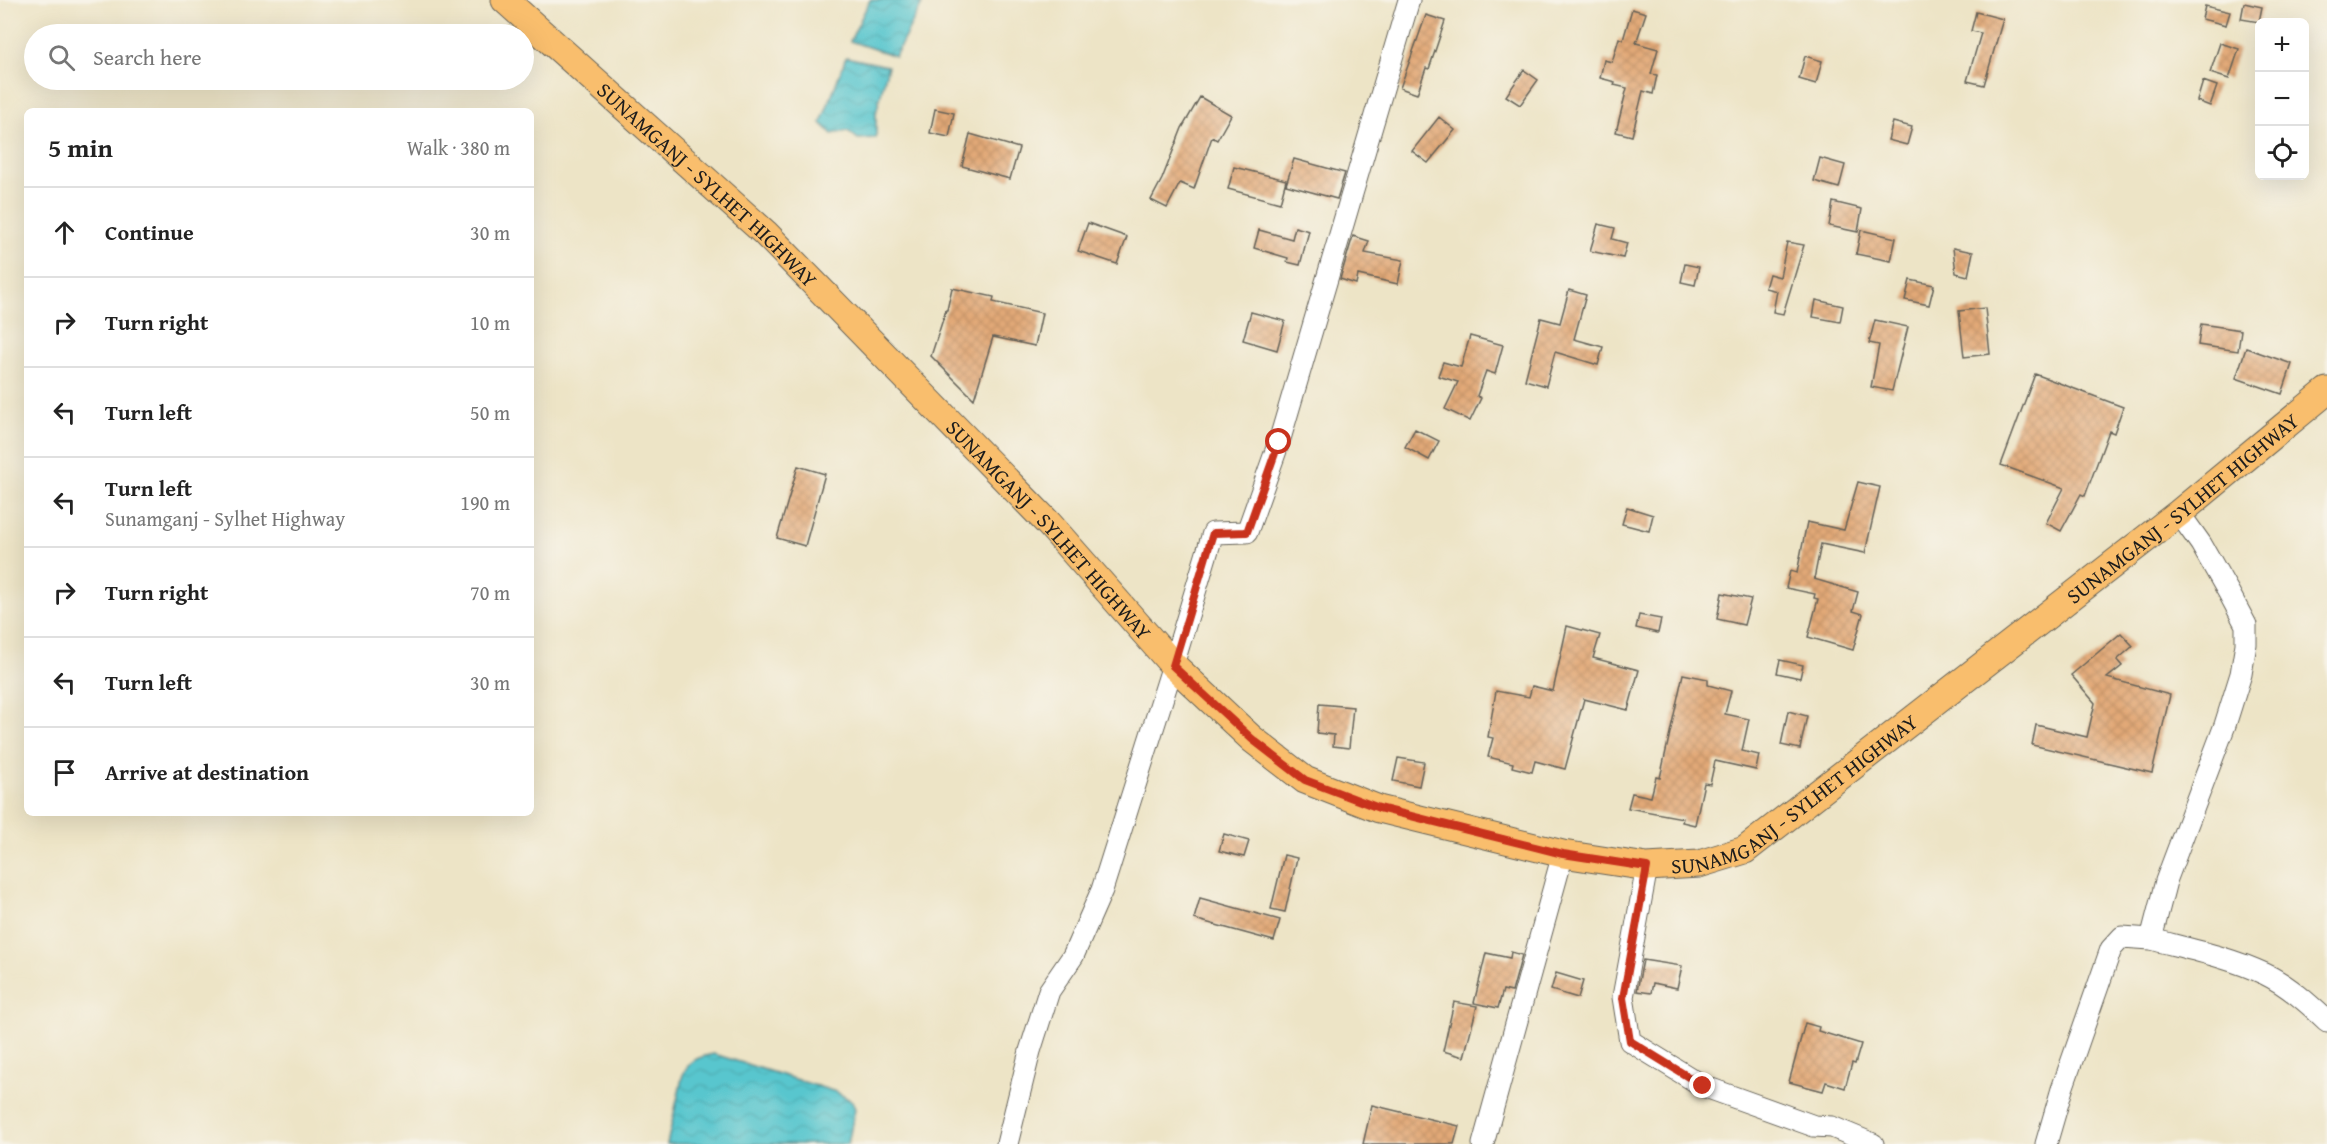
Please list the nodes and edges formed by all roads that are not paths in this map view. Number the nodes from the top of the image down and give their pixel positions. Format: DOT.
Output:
graph roads {
  1 [pos="505,0"];
  2 [pos="1408,0"];
  3 [pos="532,24"];
  4 [pos="534,26"];
  5 [pos="2327,391"];
  6 [pos="2179,513"];
  7 [pos="1173,666"];
  8 [pos="1563,854"];
  9 [pos="1647,867"];
  10 [pos="2151,939"];
  11 [pos="2327,1021"];
  12 [pos="1007,1144"];
  13 [pos="1483,1144"];
  14 [pos="1873,1144"];
  15 [pos="2046,1144"];
  1 -- 3 [label="main road, SUNAMGANJ - SYLHET HIGHWAY"];
  2 -- 7 [label="street"];
  4 -- 7 [label="main road, SUNAMGANJ - SYLHET HIGHWAY"];
  5 -- 6 [label="main road, SUNAMGANJ - SYLHET HIGHWAY"];
  6 -- 9 [label="main road, SUNAMGANJ - SYLHET HIGHWAY"];
  6 -- 10 [label="street"];
  7 -- 8 [label="main road, SUNAMGANJ - SYLHET HIGHWAY"];
  7 -- 12 [label="street"];
  8 -- 9 [label="main road, SUNAMGANJ - SYLHET HIGHWAY"];
  8 -- 13 [label="street"];
  9 -- 14 [label="street"];
  10 -- 11 [label="street"];
  10 -- 15 [label="street"];
}
